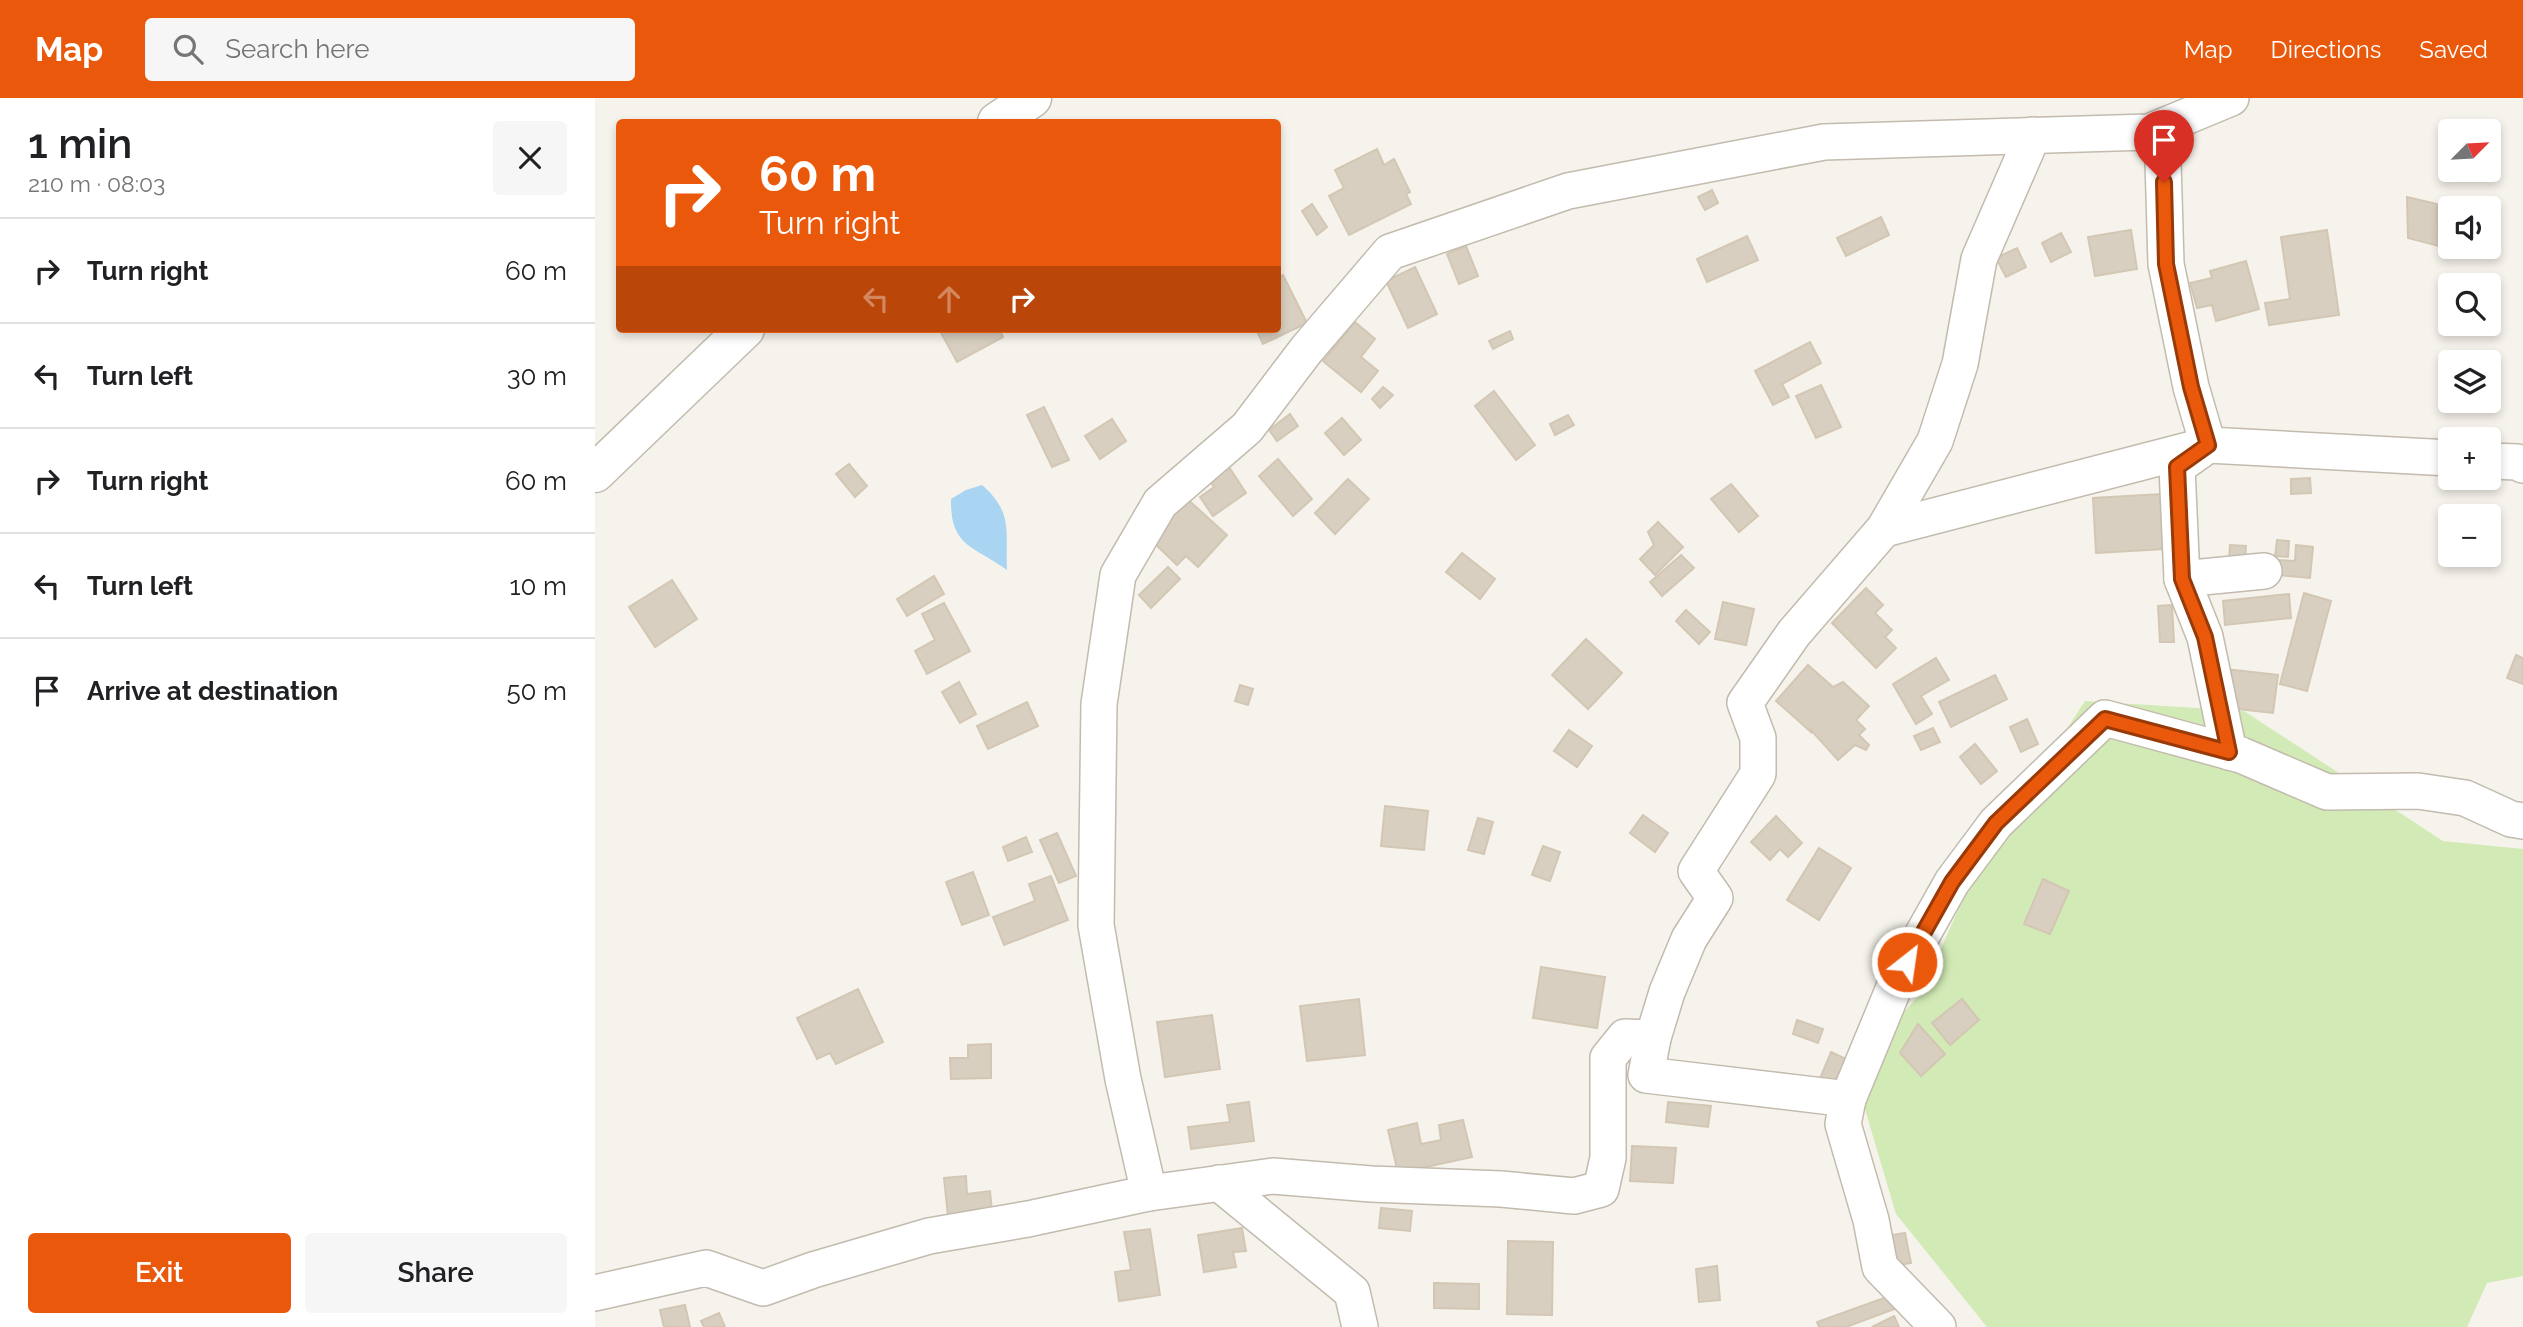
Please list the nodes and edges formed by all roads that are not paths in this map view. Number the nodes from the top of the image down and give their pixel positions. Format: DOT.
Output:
graph roads {
  1 [pos="1032,98"];
  2 [pos="2231,98"];
  3 [pos="1001,119"];
  4 [pos="2162,127"];
  5 [pos="2033,135"];
  6 [pos="741,333"];
  7 [pos="2208,445"];
  8 [pos="2438,457"];
  9 [pos="2501,461"];
  10 [pos="2523,465"];
  11 [pos="595,473"];
  12 [pos="1884,529"];
  13 [pos="2264,571"];
  14 [pos="2182,579"];
  15 [pos="2229,752"];
  16 [pos="2523,821"];
  17 [pos="1653,1038"];
  18 [pos="1848,1099"];
  19 [pos="1219,1183"];
  20 [pos="1149,1192"];
  21 [pos="595,1293"];
  22 [pos="1360,1327"];
  23 [pos="1938,1327"];
  1 -- 3 [label="street"];
  2 -- 4 [label="street"];
  4 -- 5 [label="street"];
  4 -- 7 [label="street"];
  5 -- 12 [label="street"];
  5 -- 20 [label="street"];
  6 -- 11 [label="street"];
  7 -- 8 [label="street"];
  7 -- 12 [label="street"];
  7 -- 14 [label="street"];
  9 -- 10 [label="street"];
  12 -- 17 [label="street"];
  13 -- 14 [label="street"];
  14 -- 15 [label="street"];
  15 -- 16 [label="street"];
  15 -- 18 [label="street"];
  17 -- 18 [label="street"];
  17 -- 19 [label="street"];
  18 -- 23 [label="street"];
  19 -- 20 [label="street"];
  19 -- 22 [label="street"];
  20 -- 21 [label="street"];
}
